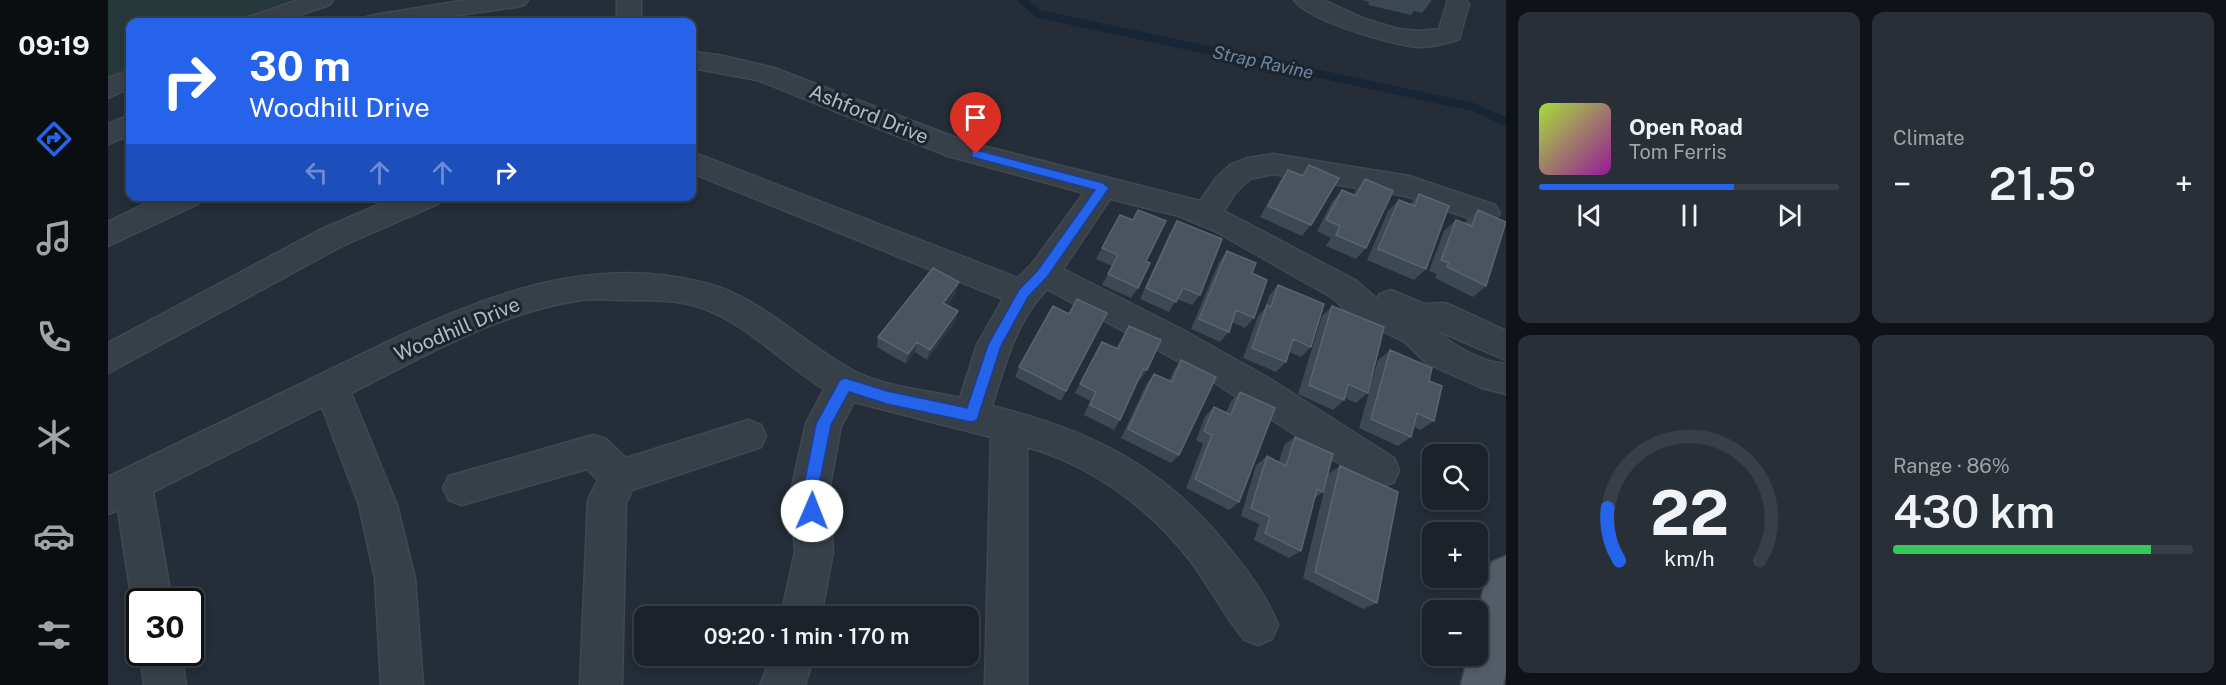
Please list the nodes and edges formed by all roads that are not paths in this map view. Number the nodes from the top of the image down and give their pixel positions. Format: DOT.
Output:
graph roads {
  1 [pos="321,0"];
  2 [pos="516,0"];
  3 [pos="629,0"];
  4 [pos="1306,0"];
  5 [pos="1459,1"];
  6 [pos="269,18"];
  7 [pos="396,18"];
  8 [pos="629,18"];
  9 [pos="696,60"];
  10 [pos="126,80"];
  11 [pos="108,89"];
  12 [pos="126,126"];
  13 [pos="108,135"];
  14 [pos="696,163"];
  15 [pos="1103,188"];
  16 [pos="178,201"];
  17 [pos="416,201"];
  18 [pos="1485,213"];
  19 [pos="1207,214"];
  20 [pos="108,236"];
  21 [pos="1033,283"];
  22 [pos="1419,325"];
  23 [pos="1506,346"];
  24 [pos="108,359"];
  25 [pos="1506,379"];
  26 [pos="845,384"];
  27 [pos="331,387"];
  28 [pos="971,416"];
  29 [pos="1010,426"];
  30 [pos="748,436"];
  31 [pos="1381,470"];
  32 [pos="620,477"];
  33 [pos="462,488"];
  34 [pos="121,490"];
  35 [pos="1506,576"];
  36 [pos="148,588"];
  37 [pos="803,606"];
  38 [pos="1258,625"];
  39 [pos="162,666"];
  40 [pos="791,666"];
  41 [pos="165,685"];
  42 [pos="402,685"];
  43 [pos="601,685"];
  44 [pos="781,685"];
  45 [pos="1006,685"];
  46 [pos="1482,685"];
  1 -- 6 [label="street"];
  2 -- 7 [label="street"];
  3 -- 8 [label="street"];
  4 -- 5 [label="street"];
  9 -- 15 [label="street, Ashford Drive"];
  10 -- 11 [label="street"];
  12 -- 13 [label="street"];
  14 -- 21 [label="street"];
  15 -- 19 [label="street, Ashford Drive"];
  15 -- 21 [label="street"];
  16 -- 20 [label="street"];
  17 -- 24 [label="street"];
  18 -- 19 [label="street"];
  19 -- 22 [label="street, Ashford Drive"];
  21 -- 28 [label="street"];
  21 -- 31 [label="street"];
  22 -- 23 [label="street, Ashford Drive"];
  22 -- 25 [label="street, Ashford Drive"];
  26 -- 27 [label="street, Woodhill Drive"];
  26 -- 28 [label="street, Woodhill Drive"];
  26 -- 37 [label="street"];
  27 -- 34 [label="street, Woodhill Drive"];
  27 -- 42 [label="street"];
  28 -- 29 [label="street, Woodhill Drive"];
  29 -- 38 [label="street, Woodhill Drive"];
  29 -- 45 [label="street"];
  30 -- 32 [label="street"];
  32 -- 33 [label="street"];
  32 -- 43 [label="street"];
  34 -- 36 [label="street"];
  35 -- 46 [label="main road"];
  39 -- 41 [label="street"];
  40 -- 44 [label="street"];
}
